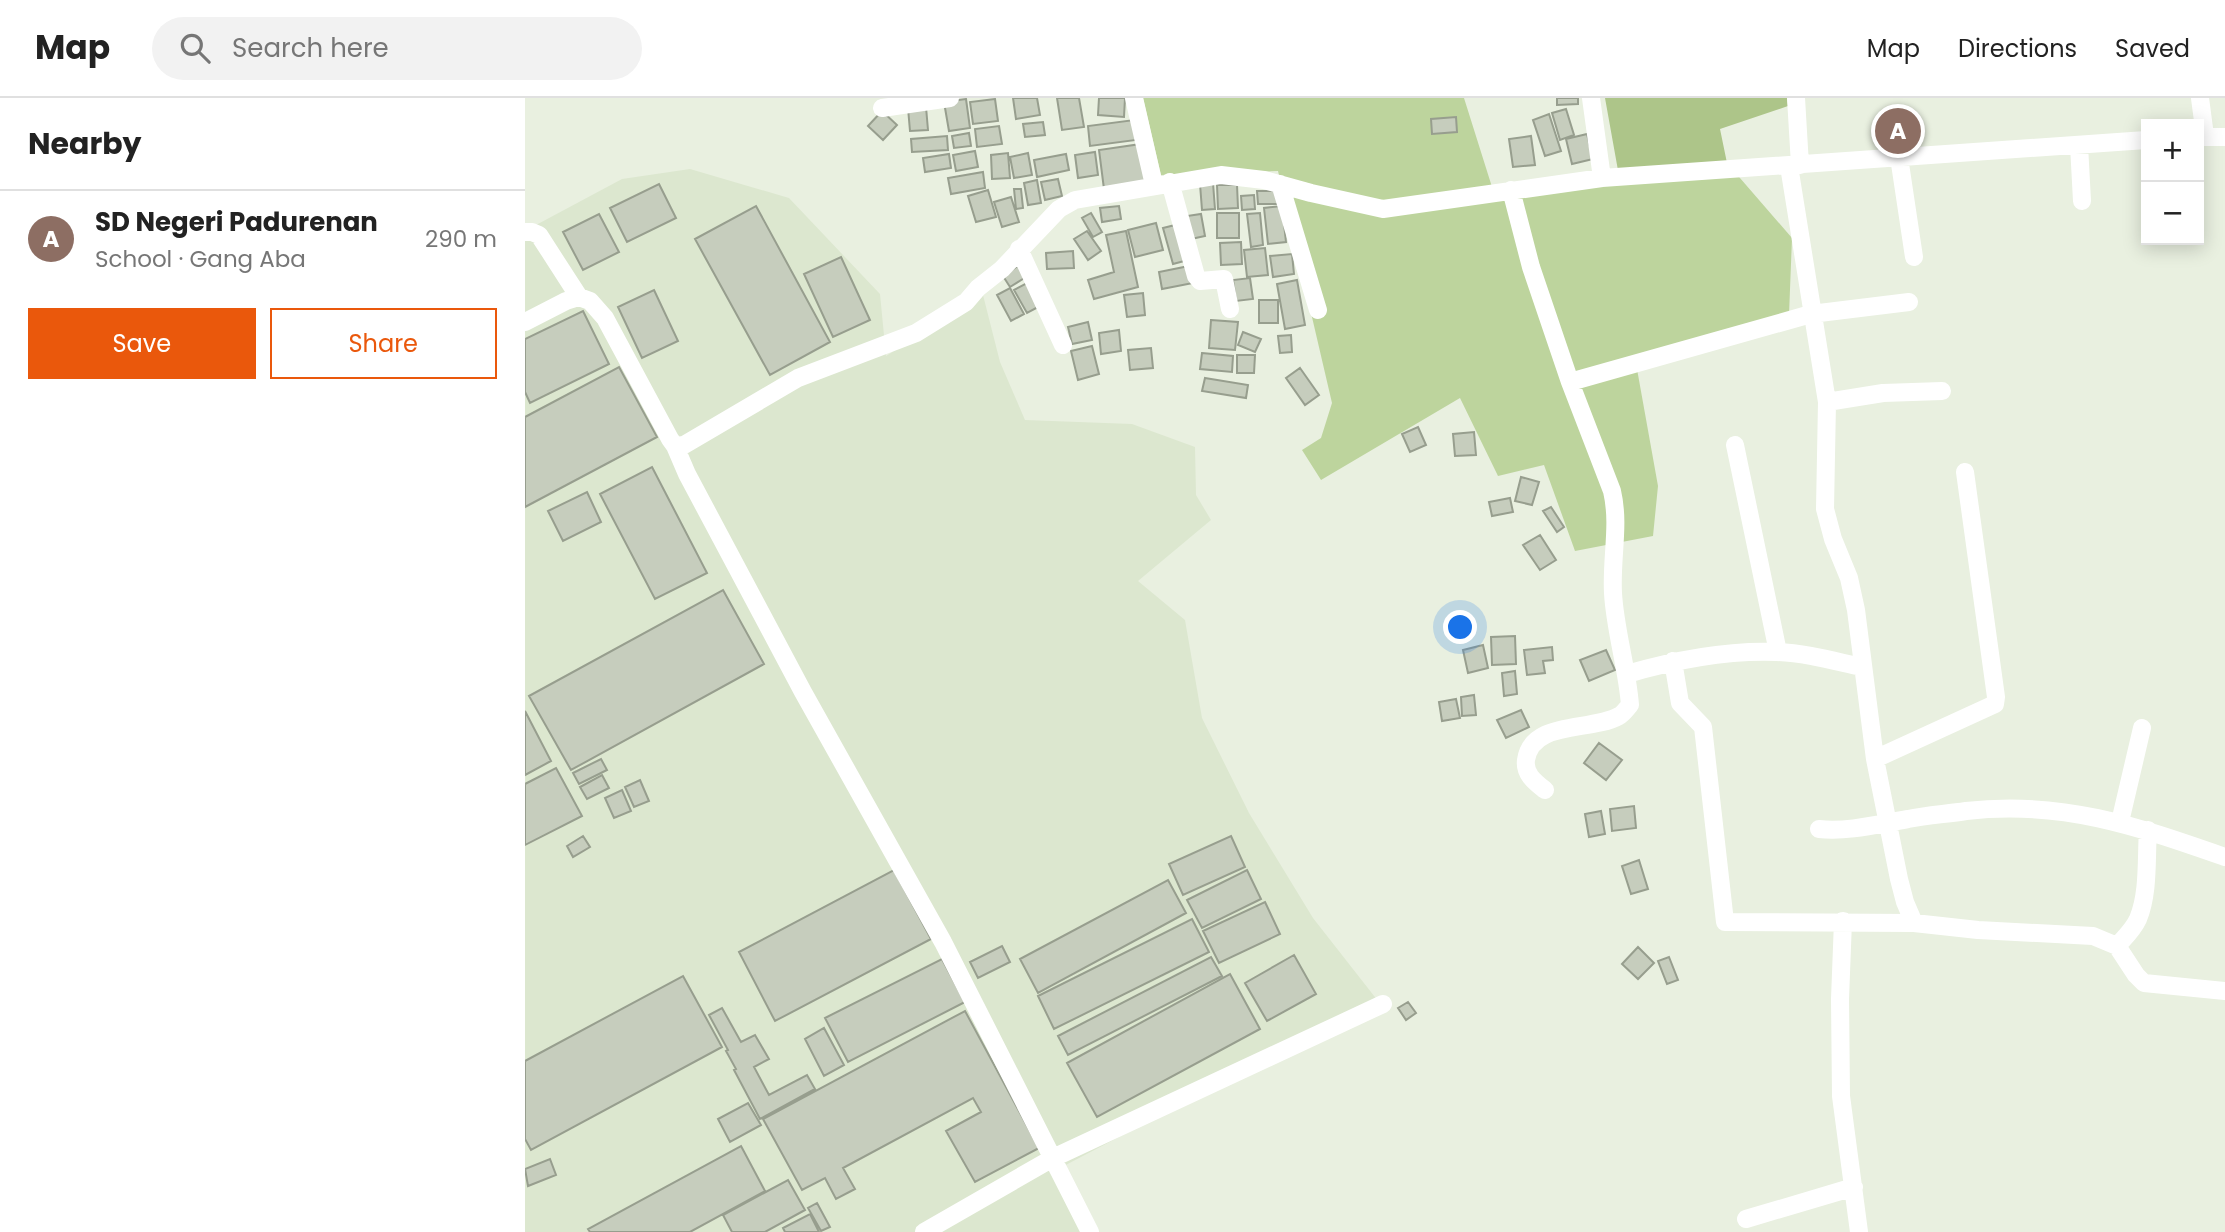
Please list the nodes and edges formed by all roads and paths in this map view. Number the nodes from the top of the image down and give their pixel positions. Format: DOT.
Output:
graph roads {
  1 [pos="950,98"];
  2 [pos="1134,98"];
  3 [pos="1591,98"];
  4 [pos="1796,98"];
  5 [pos="2200,98"];
  6 [pos="882,108"];
  7 [pos="2201,119"];
  8 [pos="2204,137"];
  9 [pos="2225,137"];
  10 [pos="2141,140"];
  11 [pos="2079,145"];
  12 [pos="1899,157"];
  13 [pos="1794,165"];
  14 [pos="1602,178"];
  15 [pos="1162,184"];
  16 [pos="1280,184"];
  17 [pos="1511,190"];
  18 [pos="2082,201"];
  19 [pos="525,232"];
  20 [pos="1019,249"];
  21 [pos="1914,257"];
  22 [pos="579,297"];
  23 [pos="1909,302"];
  24 [pos="1230,309"];
  25 [pos="1318,310"];
  26 [pos="1811,314"];
  27 [pos="525,322"];
  28 [pos="1063,345"];
  29 [pos="1570,382"];
  30 [pos="1942,391"];
  31 [pos="1826,402"];
  32 [pos="1735,445"];
  33 [pos="675,446"];
  34 [pos="1965,472"];
  35 [pos="1778,652"];
  36 [pos="1673,661"];
  37 [pos="1862,667"];
  38 [pos="1627,674"];
  39 [pos="2141,728"];
  40 [pos="1875,759"];
  41 [pos="1545,790"];
  42 [pos="2120,822"];
  43 [pos="1888,823"];
  44 [pos="1819,829"];
  45 [pos="2148,830"];
  46 [pos="2225,858"];
  47 [pos="1843,921"];
  48 [pos="1914,923"];
  49 [pos="2117,946"];
  50 [pos="2225,991"];
  51 [pos="1383,1004"];
  52 [pos="1053,1158"];
  53 [pos="1854,1187"];
  54 [pos="1746,1219"];
  55 [pos="924,1232"];
  56 [pos="1090,1232"];
  57 [pos="1859,1232"];
  1 -- 6 [label="street"];
  2 -- 15 [label="street"];
  3 -- 14 [label="street"];
  4 -- 13 [label="street"];
  5 -- 7 [label="street"];
  8 -- 9 [label="street"];
  10 -- 11 [label="street"];
  11 -- 12 [label="street"];
  11 -- 18 [label="street"];
  12 -- 13 [label="street"];
  12 -- 21 [label="street"];
  13 -- 14 [label="street"];
  13 -- 26 [label="street"];
  14 -- 17 [label="street"];
  15 -- 16 [label="street"];
  15 -- 20 [label="street"];
  15 -- 24 [label="street"];
  16 -- 17 [label="street"];
  16 -- 25 [label="street"];
  17 -- 29 [label="street"];
  19 -- 22 [label="street"];
  20 -- 28 [label="street"];
  20 -- 33 [label="street"];
  22 -- 27 [label="street"];
  22 -- 33 [label="street"];
  23 -- 26 [label="street"];
  26 -- 29 [label="street"];
  26 -- 31 [label="street"];
  29 -- 38 [label="street"];
  30 -- 31 [label="street"];
  31 -- 37 [label="street"];
  32 -- 35 [label="street"];
  33 -- 52 [label="street"];
  34 -- 40 [label="street"];
  35 -- 36 [label="street"];
  35 -- 37 [label="street"];
  36 -- 38 [label="street"];
  36 -- 47 [label="street"];
  37 -- 40 [label="street"];
  38 -- 41 [label="street"];
  39 -- 42 [label="street"];
  40 -- 43 [label="street"];
  42 -- 43 [label="street"];
  42 -- 45 [label="street"];
  43 -- 44 [label="street"];
  43 -- 48 [label="street"];
  45 -- 46 [label="street"];
  45 -- 49 [label="street"];
  47 -- 48 [label="street"];
  47 -- 53 [label="street"];
  48 -- 49 [label="street"];
  49 -- 50 [label="street"];
  51 -- 52 [label="street"];
  52 -- 55 [label="street"];
  52 -- 56 [label="street"];
  53 -- 54 [label="street"];
  53 -- 57 [label="street"];
}
